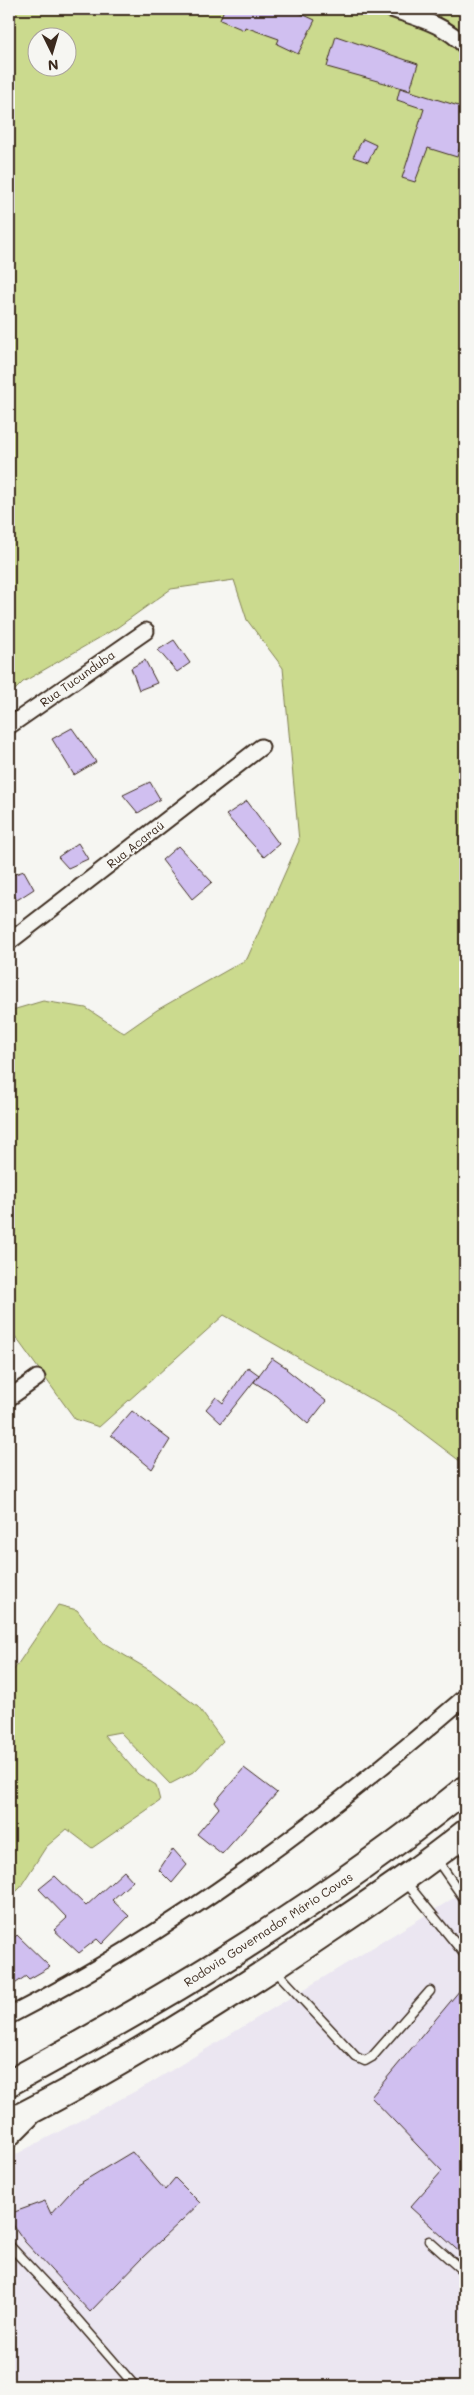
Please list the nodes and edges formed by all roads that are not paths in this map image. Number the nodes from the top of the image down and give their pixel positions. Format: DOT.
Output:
graph roads {
  1 [pos="391,9"];
  2 [pos="465,46"];
  3 [pos="146,631"];
  4 [pos="9,726"];
  5 [pos="261,746"];
  6 [pos="9,942"];
  7 [pos="37,1378"];
  8 [pos="9,1398"];
  9 [pos="465,1697"];
  10 [pos="465,1789"];
  11 [pos="465,1833"];
  12 [pos="435,1856"];
  13 [pos="403,1879"];
  14 [pos="465,1900"];
  15 [pos="465,1955"];
  16 [pos="273,1967"];
  17 [pos="430,1991"];
  18 [pos="9,2016"];
  19 [pos="9,2083"];
  20 [pos="49,2101"];
  21 [pos="9,2122"];
  22 [pos="9,2140"];
  23 [pos="429,2241"];
  24 [pos="9,2246"];
  25 [pos="465,2273"];
  26 [pos="134,2386"];
  1 -- 2 [label="street"];
  3 -- 4 [label="street, Rua Tucunduba"];
  5 -- 6 [label="street, Rua Acaraú"];
  7 -- 8 [label="street"];
  9 -- 18 [label="street"];
  10 -- 19 [label="highway, Rodovia Governador Mário Covas"];
  11 -- 12 [label="highway"];
  12 -- 13 [label="highway"];
  12 -- 14 [label="lane"];
  13 -- 15 [label="lane"];
  13 -- 16 [label="highway"];
  16 -- 17 [label="lane"];
  16 -- 20 [label="highway"];
  20 -- 21 [label="highway"];
  20 -- 22 [label="street"];
  23 -- 25 [label="lane"];
  24 -- 26 [label="lane"];
}
